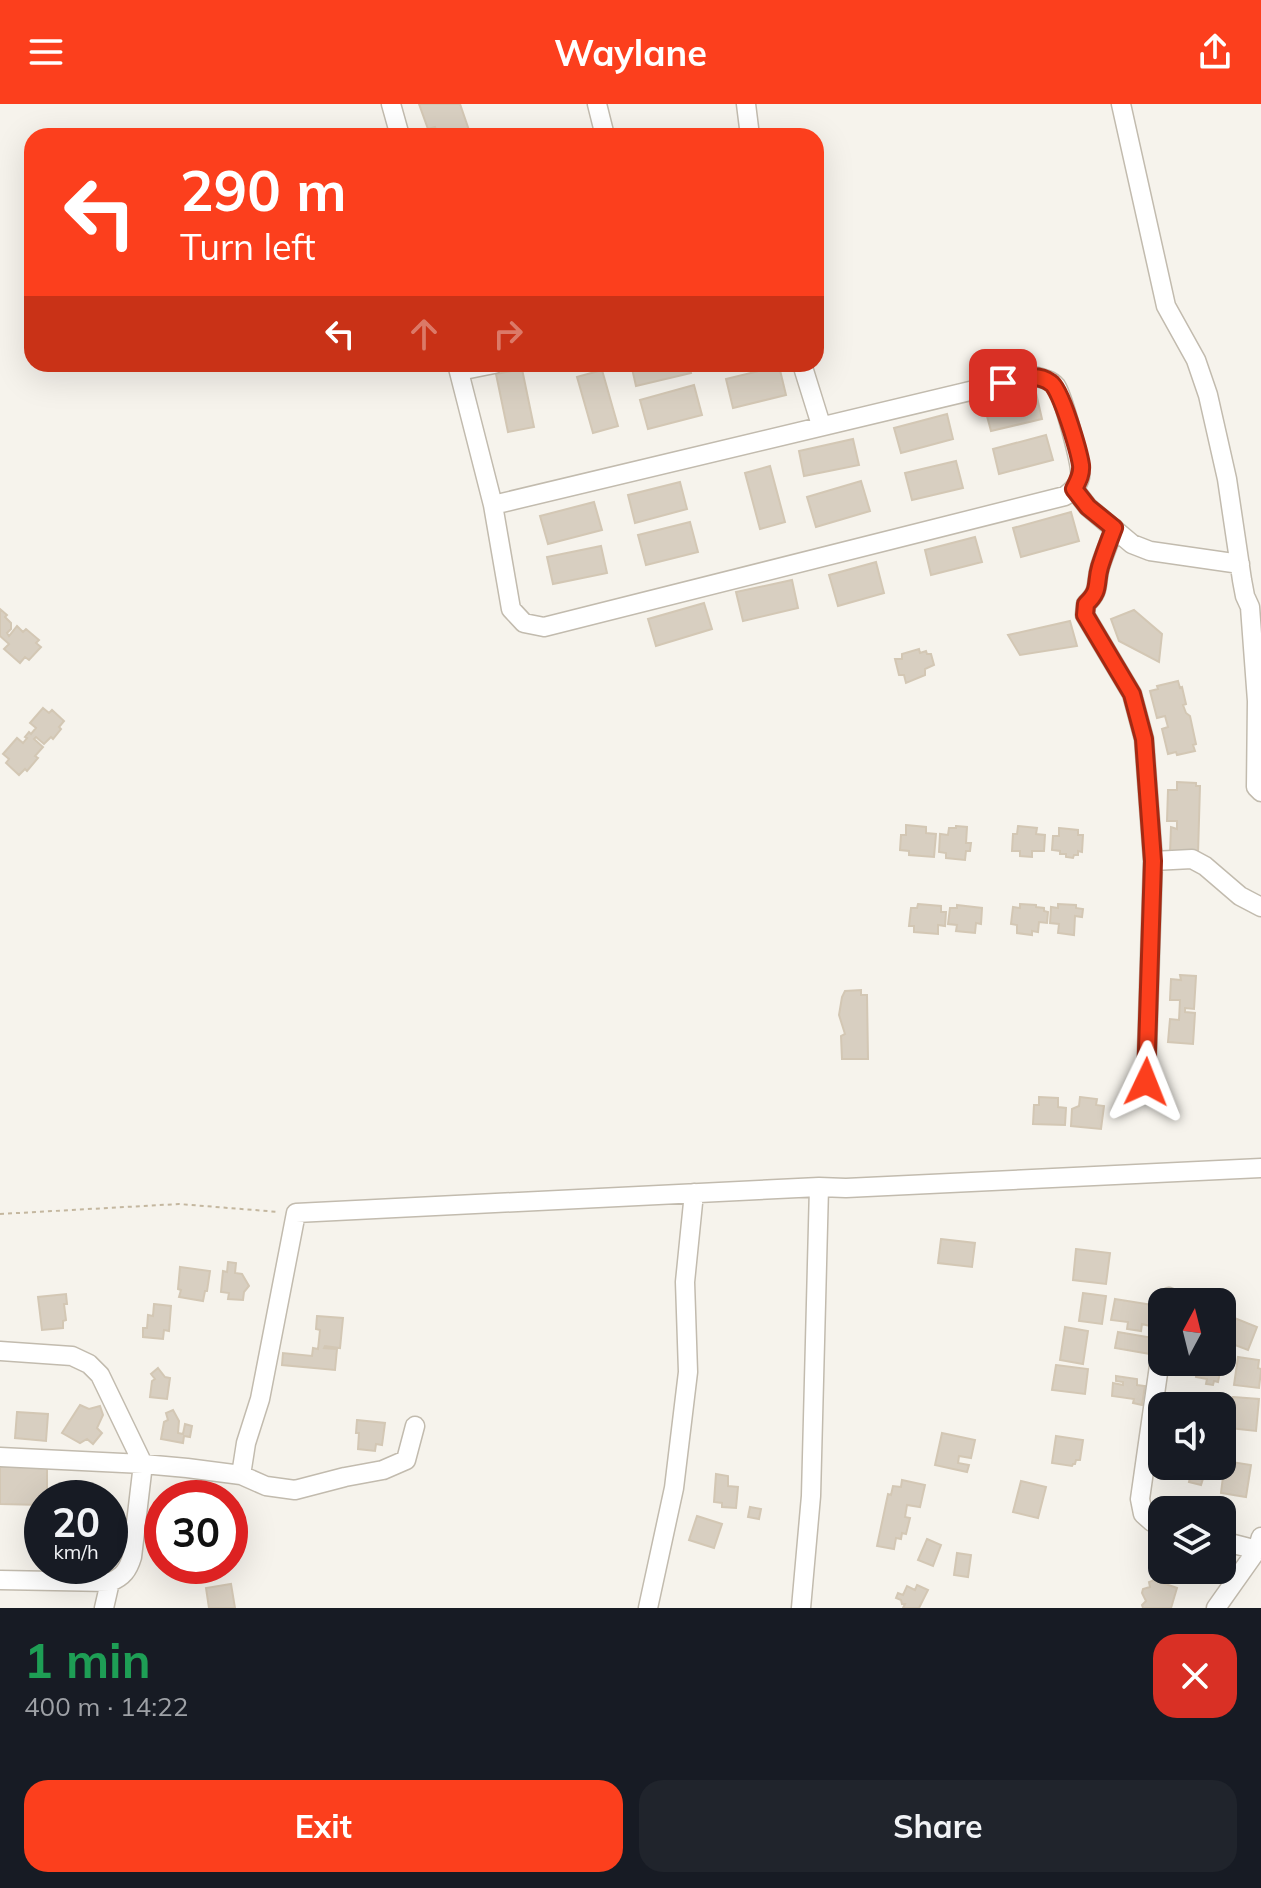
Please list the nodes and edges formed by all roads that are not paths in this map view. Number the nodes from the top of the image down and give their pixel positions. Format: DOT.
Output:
graph roads {
  1 [pos="391,104"];
  2 [pos="597,104"];
  3 [pos="746,104"];
  4 [pos="1121,104"];
  5 [pos="398,128"];
  6 [pos="603,128"];
  7 [pos="749,128"];
  8 [pos="459,372"];
  9 [pos="804,372"];
  10 [pos="821,425"];
  11 [pos="1074,489"];
  12 [pos="493,505"];
  13 [pos="1114,528"];
  14 [pos="1240,564"];
  15 [pos="1253,596"];
  16 [pos="1259,701"];
  17 [pos="1261,792"];
  18 [pos="1153,861"];
  19 [pos="1261,907"];
  20 [pos="1146,1082"];
  21 [pos="1260,1163"];
  22 [pos="819,1187"];
  23 [pos="694,1193"];
  24 [pos="0,1351"];
  25 [pos="1158,1376"];
  26 [pos="415,1426"];
  27 [pos="0,1457"];
  28 [pos="143,1464"];
  29 [pos="241,1475"];
  30 [pos="1148,1518"];
  31 [pos="1236,1542"];
  32 [pos="1259,1544"];
  33 [pos="128,1570"];
  34 [pos="0,1580"];
  35 [pos="24,1580"];
  36 [pos="110,1584"];
  37 [pos="104,1608"];
  38 [pos="648,1608"];
  39 [pos="801,1608"];
  40 [pos="1216,1608"];
  1 -- 5 [label="street"];
  2 -- 6 [label="street"];
  3 -- 7 [label="street"];
  4 -- 14 [label="street"];
  8 -- 12 [label="street"];
  9 -- 10 [label="street"];
  10 -- 11 [label="street"];
  10 -- 12 [label="street"];
  11 -- 12 [label="street"];
  11 -- 13 [label="street"];
  13 -- 14 [label="street"];
  13 -- 18 [label="street"];
  14 -- 15 [label="street"];
  15 -- 16 [label="street"];
  16 -- 17 [label="street"];
  18 -- 19 [label="street"];
  18 -- 20 [label="street"];
  21 -- 22 [label="street"];
  22 -- 23 [label="street"];
  22 -- 39 [label="street"];
  23 -- 29 [label="street"];
  23 -- 38 [label="street"];
  24 -- 28 [label="street"];
  25 -- 30 [label="street"];
  26 -- 29 [label="street"];
  27 -- 28 [label="street"];
  28 -- 29 [label="street"];
  28 -- 33 [label="street"];
  31 -- 32 [label="street"];
  32 -- 40 [label="street"];
  34 -- 35 [label="street"];
  36 -- 37 [label="street"];
}
